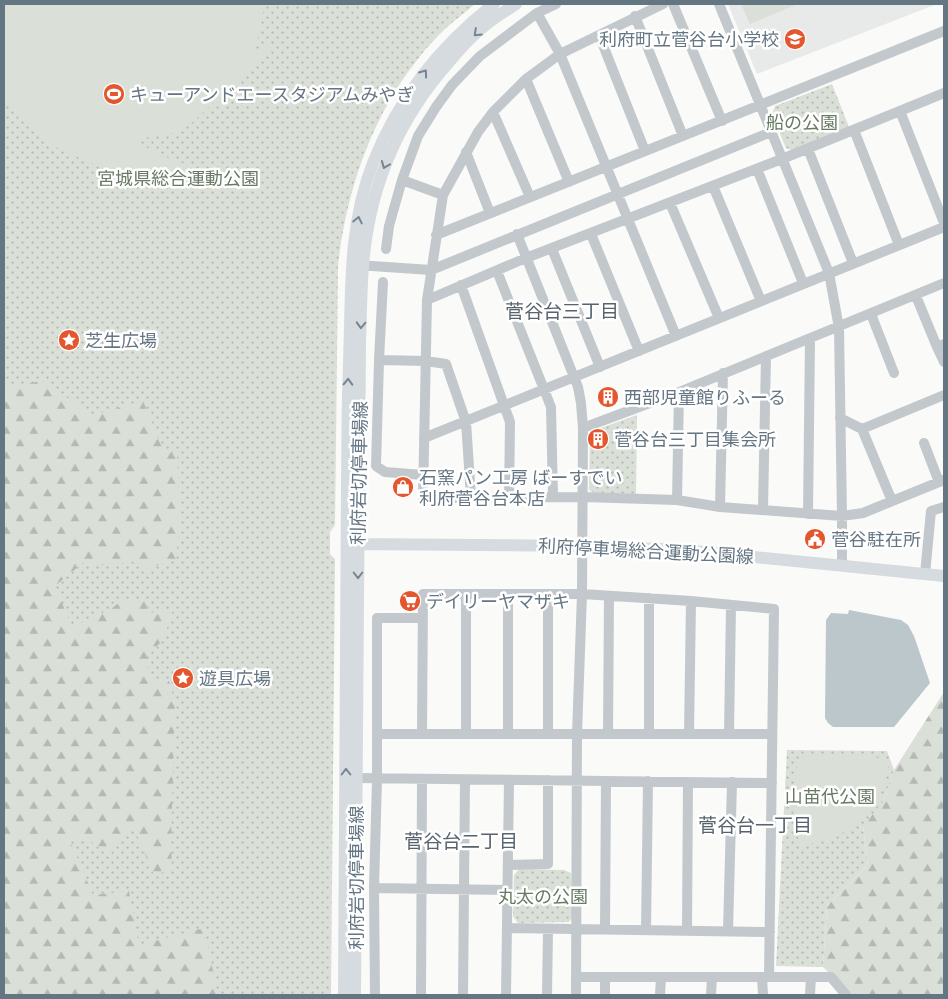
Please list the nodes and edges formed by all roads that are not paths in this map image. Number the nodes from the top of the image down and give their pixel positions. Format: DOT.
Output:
graph roads {
  1 [pos="494,4"];
  2 [pos="516,4"];
  3 [pos="556,4"];
  4 [pos="663,4"];
  5 [pos="673,4"];
  6 [pos="719,4"];
  7 [pos="538,13"];
  8 [pos="635,16"];
  9 [pos="944,31"];
  10 [pos="599,35"];
  11 [pos="560,54"];
  12 [pos="526,79"];
  13 [pos="944,93"];
  14 [pos="760,106"];
  15 [pos="900,111"];
  16 [pos="494,112"];
  17 [pos="722,121"];
  18 [pos="854,130"];
  19 [pos="770,132"];
  20 [pos="683,136"];
  21 [pos="808,149"];
  22 [pos="645,151"];
  23 [pos="466,152"];
  24 [pos="782,159"];
  25 [pos="607,166"];
  26 [pos="757,169"];
  27 [pos="402,180"];
  28 [pos="568,182"];
  29 [pos="713,186"];
  30 [pos="618,193"];
  31 [pos="443,195"];
  32 [pos="530,197"];
  33 [pos="670,203"];
  34 [pos="490,213"];
  35 [pos="629,219"];
  36 [pos="944,222"];
  37 [pos="944,228"];
  38 [pos="517,234"];
  39 [pos="591,234"];
  40 [pos="436,235"];
  41 [pos="899,245"];
  42 [pos="386,249"];
  43 [pos="552,249"];
  44 [pos="526,258"];
  45 [pos="853,263"];
  46 [pos="357,265"];
  47 [pos="431,270"];
  48 [pos="497,271"];
  49 [pos="829,273"];
  50 [pos="383,282"];
  51 [pos="803,283"];
  52 [pos="944,284"];
  53 [pos="461,286"];
  54 [pos="916,296"];
  55 [pos="427,300"];
  56 [pos="761,301"];
  57 [pos="871,314"];
  58 [pos="719,318"];
  59 [pos="839,328"];
  60 [pos="676,336"];
  61 [pos="810,339"];
  62 [pos="941,346"];
  63 [pos="638,351"];
  64 [pos="766,356"];
  65 [pos="379,360"];
  66 [pos="426,361"];
  67 [pos="944,362"];
  68 [pos="600,367"];
  69 [pos="723,373"];
  70 [pos="894,373"];
  71 [pos="575,378"];
  72 [pos="546,390"];
  73 [pos="679,392"];
  74 [pos="944,394"];
  75 [pos="505,406"];
  76 [pos="840,418"];
  77 [pos="466,422"];
  78 [pos="583,428"];
  79 [pos="862,429"];
  80 [pos="424,438"];
  81 [pos="924,443"];
  82 [pos="423,475"];
  83 [pos="942,481"];
  84 [pos="471,497"];
  85 [pos="508,497"];
  86 [pos="553,497"];
  87 [pos="583,497"];
  88 [pos="677,500"];
  89 [pos="892,502"];
  90 [pos="720,507"];
  91 [pos="944,508"];
  92 [pos="763,510"];
  93 [pos="808,514"];
  94 [pos="842,516"];
  95 [pos="352,544"];
  96 [pos="583,546"];
  97 [pos="842,565"];
  98 [pos="925,574"];
  99 [pos="944,576"];
  100 [pos="466,594"];
  101 [pos="508,594"];
  102 [pos="548,594"];
  103 [pos="582,594"];
  104 [pos="609,596"];
  105 [pos="650,598"];
  106 [pos="690,601"];
  107 [pos="731,605"];
  108 [pos="423,618"];
  109 [pos="377,734"];
  110 [pos="422,734"];
  111 [pos="466,734"];
  112 [pos="508,734"];
  113 [pos="548,734"];
  114 [pos="577,734"];
  115 [pos="608,734"];
  116 [pos="649,734"];
  117 [pos="689,734"];
  118 [pos="729,734"];
  119 [pos="772,734"];
  120 [pos="357,778"];
  121 [pos="378,778"];
  122 [pos="422,779"];
  123 [pos="465,780"];
  124 [pos="509,780"];
  125 [pos="548,780"];
  126 [pos="577,780"];
  127 [pos="606,781"];
  128 [pos="648,781"];
  129 [pos="688,782"];
  130 [pos="732,782"];
  131 [pos="772,783"];
  132 [pos="508,865"];
  133 [pos="374,888"];
  134 [pos="422,888"];
  135 [pos="464,889"];
  136 [pos="508,890"];
  137 [pos="507,928"];
  138 [pos="548,929"];
  139 [pos="576,929"];
  140 [pos="605,930"];
  141 [pos="646,930"];
  142 [pos="687,930"];
  143 [pos="728,931"];
  144 [pos="770,932"];
  145 [pos="811,976"];
  146 [pos="576,977"];
  147 [pos="605,977"];
  148 [pos="661,977"];
  149 [pos="712,977"];
  150 [pos="766,977"];
  151 [pos="344,995"];
  152 [pos="355,995"];
  153 [pos="375,995"];
  154 [pos="421,995"];
  155 [pos="464,995"];
  156 [pos="506,995"];
  157 [pos="547,995"];
  158 [pos="576,995"];
  159 [pos="605,995"];
  160 [pos="660,995"];
  161 [pos="711,995"];
  162 [pos="763,995"];
  163 [pos="810,995"];
  164 [pos="846,995"];
  46 -- 1 [label="main road, 利府岩切停車場線, one-way"];
  2 -- 46 [label="main road, 利府岩切停車場線, one-way"];
  3 -- 7 [label="street"];
  4 -- 8 [label="street"];
  5 -- 17 [label="street"];
  6 -- 14 [label="street"];
  7 -- 11 [label="street"];
  7 -- 27 [label="street"];
  8 -- 10 [label="street"];
  8 -- 20 [label="street"];
  9 -- 14 [label="street"];
  10 -- 11 [label="street"];
  10 -- 22 [label="street"];
  11 -- 12 [label="street"];
  11 -- 25 [label="street"];
  12 -- 16 [label="street"];
  12 -- 28 [label="street"];
  13 -- 15 [label="street"];
  14 -- 17 [label="street"];
  14 -- 19 [label="street"];
  15 -- 18 [label="street"];
  15 -- 36 [label="street"];
  16 -- 23 [label="street"];
  16 -- 32 [label="street"];
  17 -- 20 [label="street"];
  18 -- 21 [label="street"];
  18 -- 41 [label="street"];
  19 -- 24 [label="street"];
  19 -- 30 [label="street"];
  20 -- 22 [label="street"];
  21 -- 24 [label="street"];
  21 -- 45 [label="street"];
  22 -- 25 [label="street"];
  23 -- 31 [label="street"];
  23 -- 34 [label="street"];
  24 -- 26 [label="street"];
  24 -- 49 [label="street"];
  25 -- 28 [label="street"];
  25 -- 30 [label="street"];
  26 -- 29 [label="street"];
  26 -- 51 [label="street"];
  27 -- 31 [label="street"];
  27 -- 42 [label="street"];
  28 -- 32 [label="street"];
  29 -- 33 [label="street"];
  29 -- 56 [label="street"];
  30 -- 35 [label="street"];
  30 -- 38 [label="street"];
  31 -- 40 [label="street"];
  32 -- 34 [label="street"];
  33 -- 35 [label="street"];
  33 -- 58 [label="street"];
  34 -- 40 [label="street"];
  35 -- 39 [label="street"];
  35 -- 60 [label="street"];
  37 -- 41 [label="street"];
  38 -- 44 [label="street"];
  38 -- 47 [label="street"];
  39 -- 43 [label="street"];
  39 -- 63 [label="street"];
  40 -- 47 [label="street"];
  41 -- 45 [label="street"];
  43 -- 44 [label="street"];
  43 -- 68 [label="street"];
  44 -- 48 [label="street"];
  44 -- 71 [label="street"];
  45 -- 49 [label="street"];
  46 -- 47 [label="street"];
  46 -- 95 [label="main road, 利府岩切停車場線"];
  47 -- 55 [label="street"];
  48 -- 53 [label="street"];
  48 -- 72 [label="street"];
  49 -- 51 [label="street"];
  49 -- 59 [label="street"];
  50 -- 65 [label="street"];
  51 -- 56 [label="street"];
  52 -- 54 [label="street"];
  53 -- 55 [label="street"];
  53 -- 75 [label="street"];
  54 -- 57 [label="street"];
  54 -- 62 [label="street"];
  55 -- 66 [label="street"];
  56 -- 58 [label="street"];
  57 -- 59 [label="street"];
  57 -- 70 [label="street"];
  58 -- 60 [label="street"];
  59 -- 61 [label="street"];
  59 -- 76 [label="street"];
  60 -- 63 [label="street"];
  61 -- 64 [label="street"];
  61 -- 93 [label="street"];
  62 -- 67 [label="street"];
  63 -- 68 [label="street"];
  64 -- 69 [label="street"];
  64 -- 92 [label="street"];
  65 -- 66 [label="street"];
  65 -- 82 [label="street"];
  66 -- 77 [label="street"];
  66 -- 80 [label="street"];
  68 -- 71 [label="street"];
  69 -- 73 [label="street"];
  69 -- 90 [label="street"];
  71 -- 72 [label="street"];
  71 -- 78 [label="street"];
  72 -- 75 [label="street"];
  72 -- 86 [label="street"];
  73 -- 78 [label="street"];
  73 -- 88 [label="street"];
  74 -- 79 [label="street"];
  75 -- 77 [label="street"];
  75 -- 85 [label="street"];
  76 -- 79 [label="street"];
  76 -- 94 [label="street"];
  77 -- 80 [label="street"];
  77 -- 84 [label="street"];
  78 -- 87 [label="street"];
  79 -- 89 [label="street"];
  80 -- 82 [label="street"];
  81 -- 83 [label="street"];
  82 -- 84 [label="street"];
  83 -- 89 [label="street"];
  84 -- 85 [label="street"];
  85 -- 86 [label="street"];
  86 -- 87 [label="street"];
  87 -- 88 [label="street"];
  87 -- 96 [label="street"];
  88 -- 90 [label="street"];
  89 -- 94 [label="street"];
  90 -- 92 [label="street"];
  91 -- 98 [label="street"];
  92 -- 93 [label="street"];
  93 -- 94 [label="street"];
  94 -- 97 [label="street"];
  95 -- 96 [label="main road, 利府停車場総合運動公園線"];
  95 -- 120 [label="main road, 利府岩切停車場線, one-way"];
  151 -- 95 [label="main road, 利府岩切停車場線, one-way"];
  96 -- 97 [label="main road, 利府停車場総合運動公園線"];
  96 -- 103 [label="street"];
  97 -- 98 [label="main road, 利府停車場総合運動公園線"];
  98 -- 99 [label="main road, 利府停車場総合運動公園線"];
  100 -- 101 [label="street"];
  100 -- 108 [label="street"];
  100 -- 111 [label="street"];
  101 -- 102 [label="street"];
  101 -- 112 [label="street"];
  102 -- 103 [label="street"];
  102 -- 113 [label="street"];
  103 -- 104 [label="street"];
  103 -- 114 [label="street"];
  104 -- 105 [label="street"];
  104 -- 115 [label="street"];
  105 -- 106 [label="street"];
  105 -- 116 [label="street"];
  106 -- 107 [label="street"];
  106 -- 117 [label="street"];
  107 -- 118 [label="street"];
  107 -- 119 [label="street"];
  108 -- 109 [label="street"];
  108 -- 110 [label="street"];
  109 -- 110 [label="street"];
  109 -- 121 [label="street"];
  110 -- 111 [label="street"];
  111 -- 112 [label="street"];
  112 -- 113 [label="street"];
  113 -- 114 [label="street"];
  114 -- 115 [label="street"];
  114 -- 126 [label="street"];
  115 -- 116 [label="street"];
  116 -- 117 [label="street"];
  117 -- 118 [label="street"];
  118 -- 119 [label="street"];
  119 -- 131 [label="street"];
  120 -- 121 [label="street"];
  120 -- 152 [label="main road, 利府岩切停車場線"];
  121 -- 122 [label="street"];
  121 -- 133 [label="street"];
  122 -- 123 [label="street"];
  122 -- 134 [label="street"];
  123 -- 124 [label="street"];
  123 -- 135 [label="street"];
  124 -- 125 [label="street"];
  124 -- 132 [label="street"];
  125 -- 126 [label="street"];
  125 -- 132 [label="street"];
  126 -- 127 [label="street"];
  126 -- 139 [label="street"];
  127 -- 128 [label="street"];
  127 -- 140 [label="street"];
  128 -- 129 [label="street"];
  128 -- 141 [label="street"];
  129 -- 130 [label="street"];
  129 -- 142 [label="street"];
  130 -- 131 [label="street"];
  130 -- 143 [label="street"];
  131 -- 144 [label="street"];
  132 -- 136 [label="street"];
  133 -- 134 [label="street"];
  133 -- 153 [label="street"];
  134 -- 135 [label="street"];
  134 -- 154 [label="street"];
  135 -- 136 [label="street"];
  135 -- 155 [label="street"];
  136 -- 137 [label="street"];
  137 -- 138 [label="street"];
  137 -- 156 [label="street"];
  138 -- 139 [label="street"];
  138 -- 157 [label="street"];
  139 -- 140 [label="street"];
  139 -- 146 [label="street"];
  140 -- 141 [label="street"];
  141 -- 142 [label="street"];
  142 -- 143 [label="street"];
  143 -- 144 [label="street"];
  144 -- 150 [label="street"];
  145 -- 150 [label="street"];
  145 -- 163 [label="street"];
  145 -- 164 [label="street"];
  146 -- 147 [label="street"];
  146 -- 158 [label="street"];
  147 -- 148 [label="street"];
  147 -- 159 [label="street"];
  148 -- 149 [label="street"];
  148 -- 160 [label="street"];
  149 -- 150 [label="street"];
  149 -- 161 [label="street"];
  150 -- 162 [label="street"];
}
